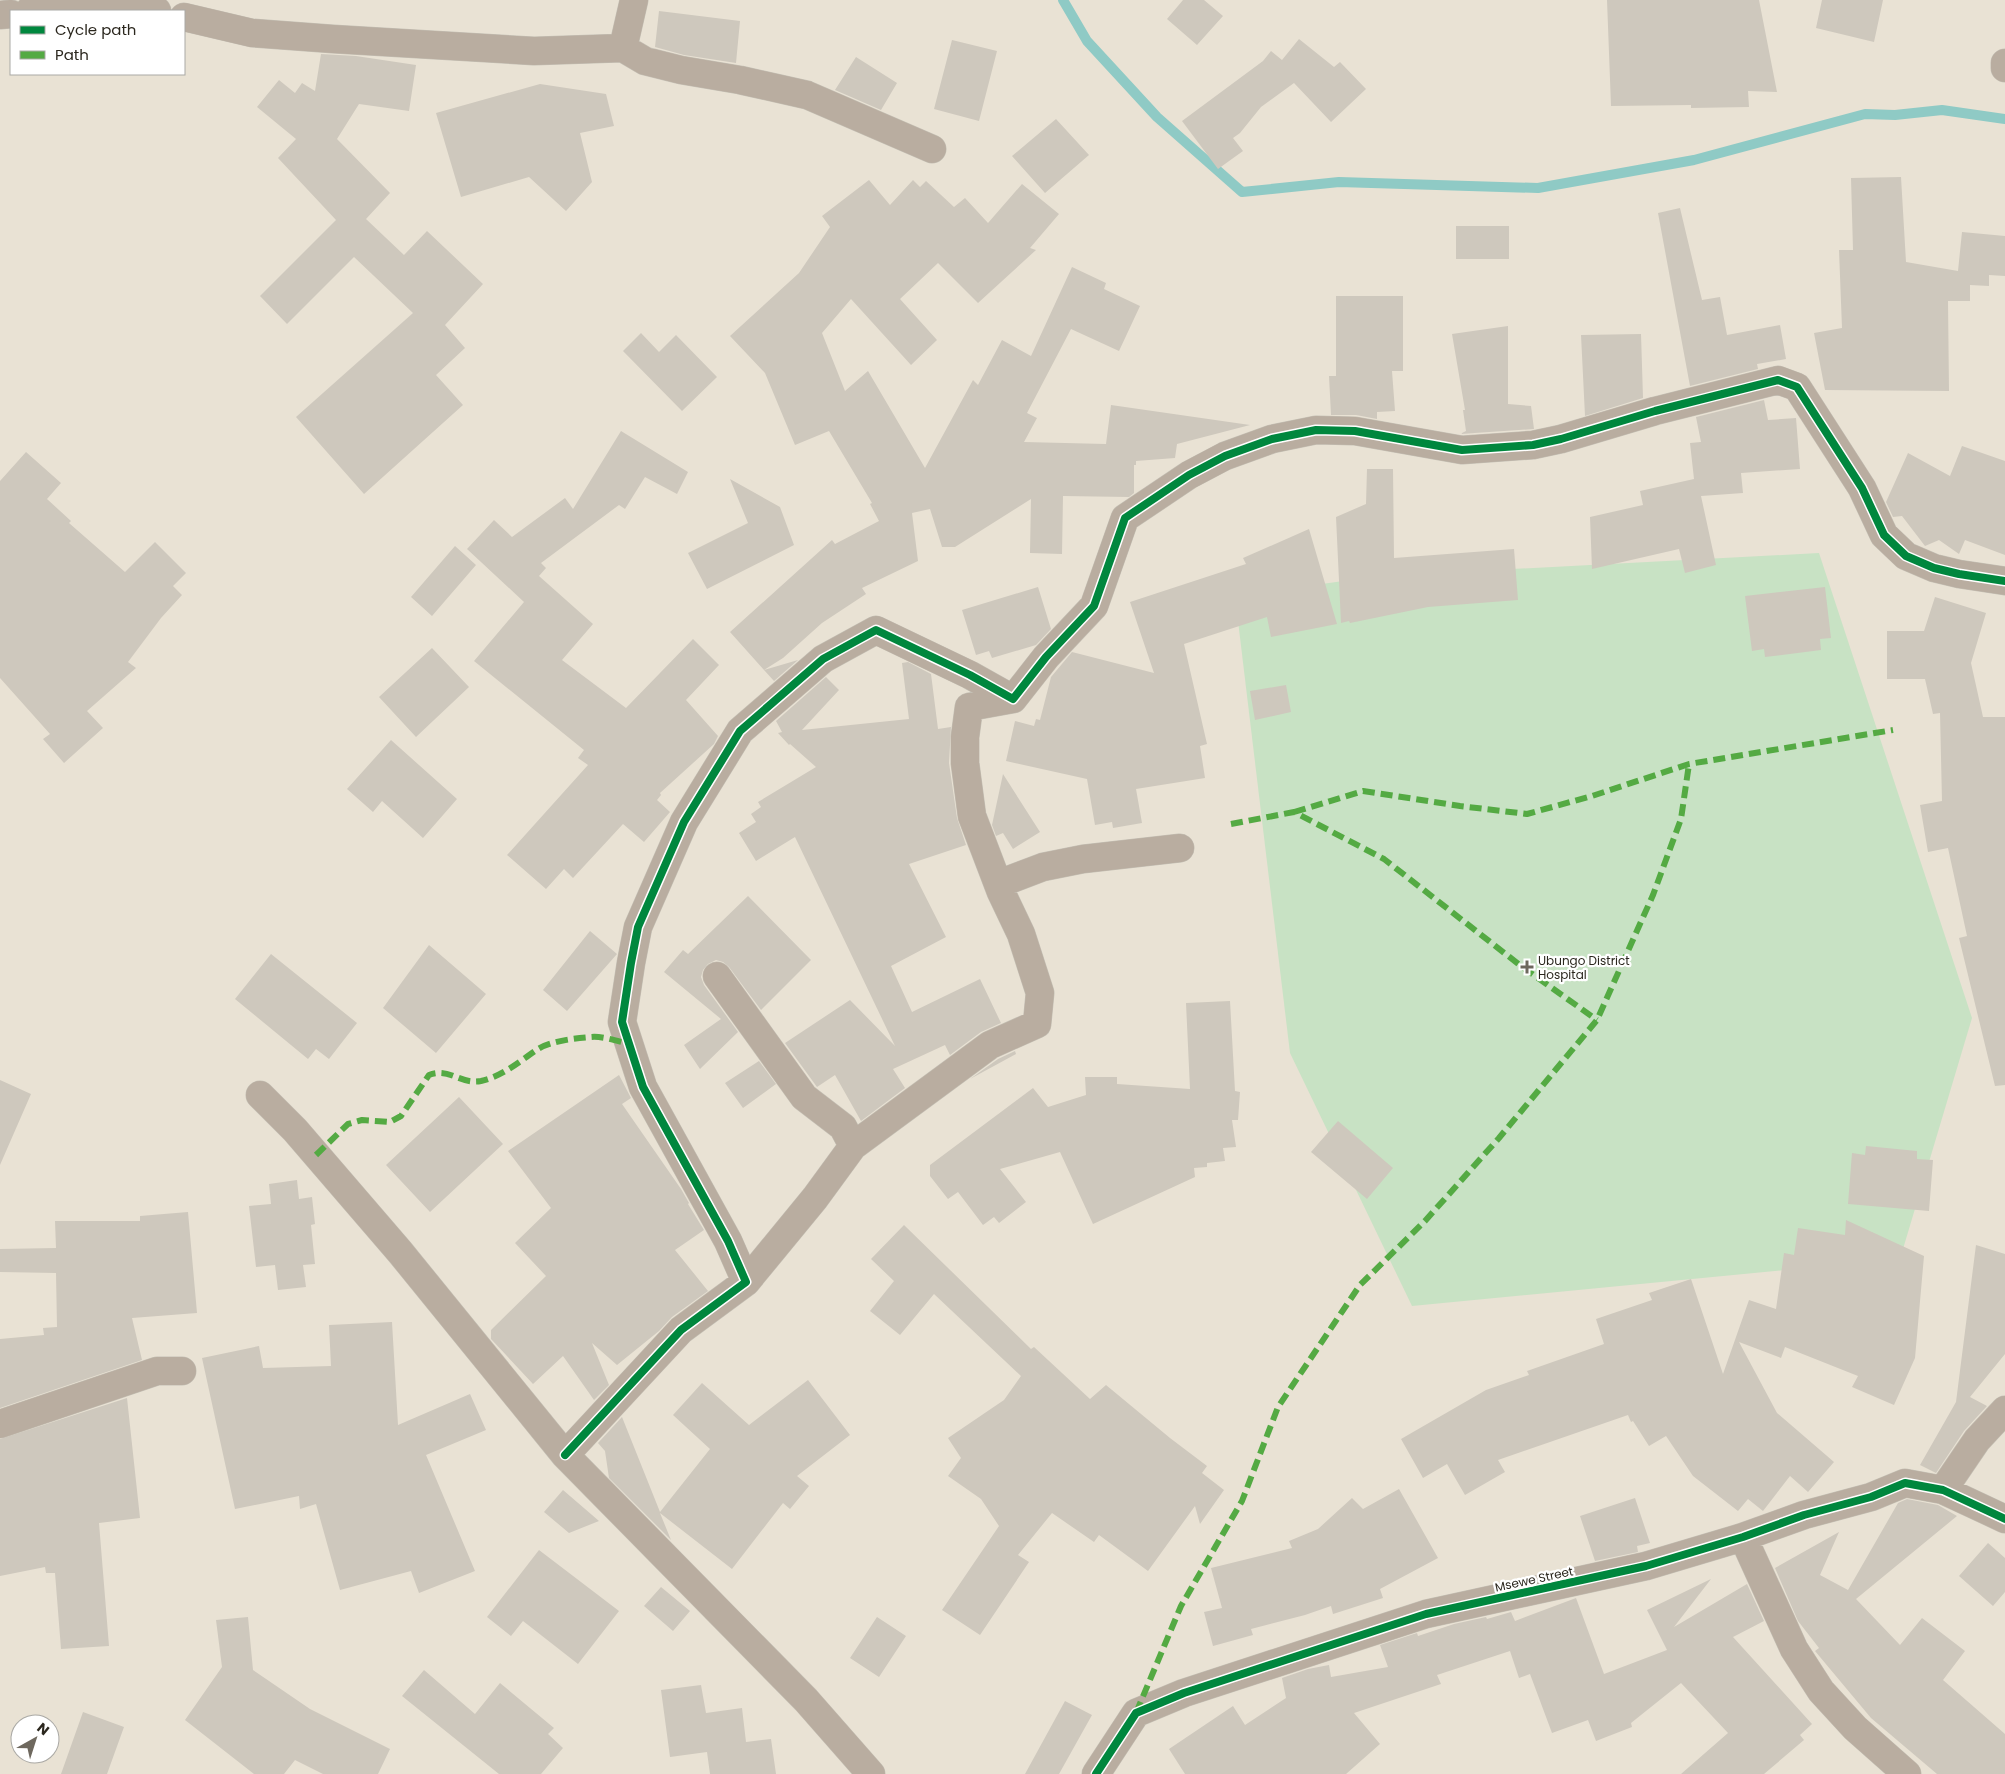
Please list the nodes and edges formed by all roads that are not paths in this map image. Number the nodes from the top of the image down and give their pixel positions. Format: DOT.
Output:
graph roads {
  1 [pos="100,0"];
  2 [pos="108,0"];
  3 [pos="634,0"];
  4 [pos="35,10"];
  5 [pos="153,10"];
  6 [pos="185,17"];
  7 [pos="623,48"];
  8 [pos="2005,63"];
  9 [pos="2005,68"];
  10 [pos="932,149"];
  11 [pos="2005,581"];
  12 [pos="1013,699"];
  13 [pos="1180,848"];
  14 [pos="998,884"];
  15 [pos="717,976"];
  16 [pos="260,1095"];
  17 [pos="853,1146"];
  18 [pos="746,1282"];
  19 [pos="182,1370"];
  20 [pos="2005,1410"];
  21 [pos="0,1424"];
  22 [pos="565,1455"];
  23 [pos="1943,1490"];
  24 [pos="2005,1518"];
  25 [pos="1743,1537"];
  26 [pos="871,1774"];
  27 [pos="1096,1774"];
  28 [pos="1907,1774"];
  1 -- 4 [label="street"];
  2 -- 5 [label="street"];
  3 -- 7 [label="street"];
  6 -- 7 [label="street"];
  7 -- 10 [label="street"];
  8 -- 9 [label="street"];
  11 -- 12 [label="street"];
  12 -- 14 [label="street"];
  12 -- 18 [label="street"];
  13 -- 14 [label="street"];
  14 -- 17 [label="street"];
  15 -- 17 [label="street"];
  16 -- 22 [label="street"];
  17 -- 18 [label="street"];
  18 -- 22 [label="street"];
  19 -- 21 [label="street"];
  20 -- 23 [label="street"];
  22 -- 26 [label="street"];
  23 -- 24 [label="street, Msewe Street"];
  23 -- 25 [label="street, Msewe Street"];
  25 -- 27 [label="street, Msewe Street"];
  25 -- 28 [label="street"];
}
